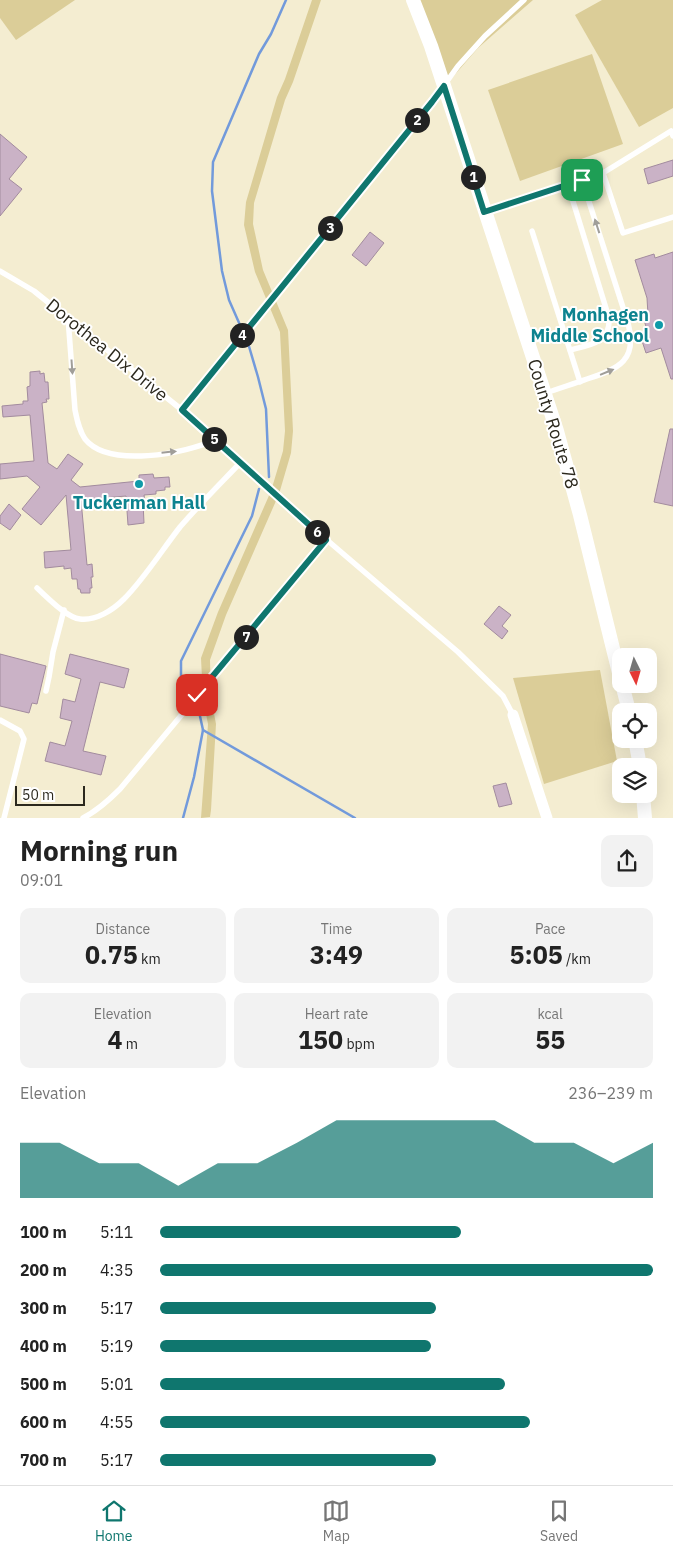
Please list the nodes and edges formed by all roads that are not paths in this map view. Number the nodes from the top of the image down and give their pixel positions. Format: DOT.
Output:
graph roads {
  1 [pos="413,0"];
  2 [pos="524,0"];
  3 [pos="444,86"];
  4 [pos="673,136"];
  5 [pos="603,173"];
  6 [pos="578,181"];
  7 [pos="568,185"];
  8 [pos="484,212"];
  9 [pos="673,217"];
  10 [pos="532,231"];
  11 [pos="0,271"];
  12 [pos="68,318"];
  13 [pos="570,350"];
  14 [pos="580,382"];
  15 [pos="544,394"];
  16 [pos="182,410"];
  17 [pos="215,440"];
  18 [pos="240,463"];
  19 [pos="326,540"];
  20 [pos="37,588"];
  21 [pos="64,610"];
  22 [pos="613,648"];
  23 [pos="46,690"];
  24 [pos="513,715"];
  25 [pos="0,720"];
  26 [pos="644,803"];
  27 [pos="4,818"];
  28 [pos="83,818"];
  29 [pos="547,818"];
  30 [pos="645,818"];
  1 -- 3 [label="street, County Route 78"];
  2 -- 3 [label="lane"];
  3 -- 8 [label="street, County Route 78"];
  3 -- 16 [label="lane"];
  4 -- 5 [label="lane"];
  5 -- 6 [label="lane"];
  5 -- 9 [label="lane"];
  6 -- 7 [label="lane"];
  14 -- 6 [label="lane, one-way"];
  7 -- 8 [label="lane"];
  7 -- 13 [label="lane"];
  8 -- 15 [label="street, County Route 78"];
  10 -- 13 [label="lane"];
  11 -- 12 [label="lane, Dorothea Dix Drive"];
  12 -- 16 [label="lane, Dorothea Dix Drive"];
  12 -- 17 [label="lane, one-way"];
  13 -- 14 [label="lane"];
  14 -- 15 [label="lane"];
  15 -- 22 [label="street, County Route 78"];
  16 -- 17 [label="lane, Dorothea Dix Drive"];
  17 -- 18 [label="lane, Dorothea Dix Drive"];
  18 -- 19 [label="lane, Dorothea Dix Drive"];
  18 -- 21 [label="lane"];
  19 -- 24 [label="lane, Dorothea Dix Drive"];
  19 -- 28 [label="lane"];
  20 -- 21 [label="lane"];
  21 -- 23 [label="lane"];
  24 -- 29 [label="street"];
  25 -- 27 [label="lane"];
  26 -- 30 [label="street"];
}
